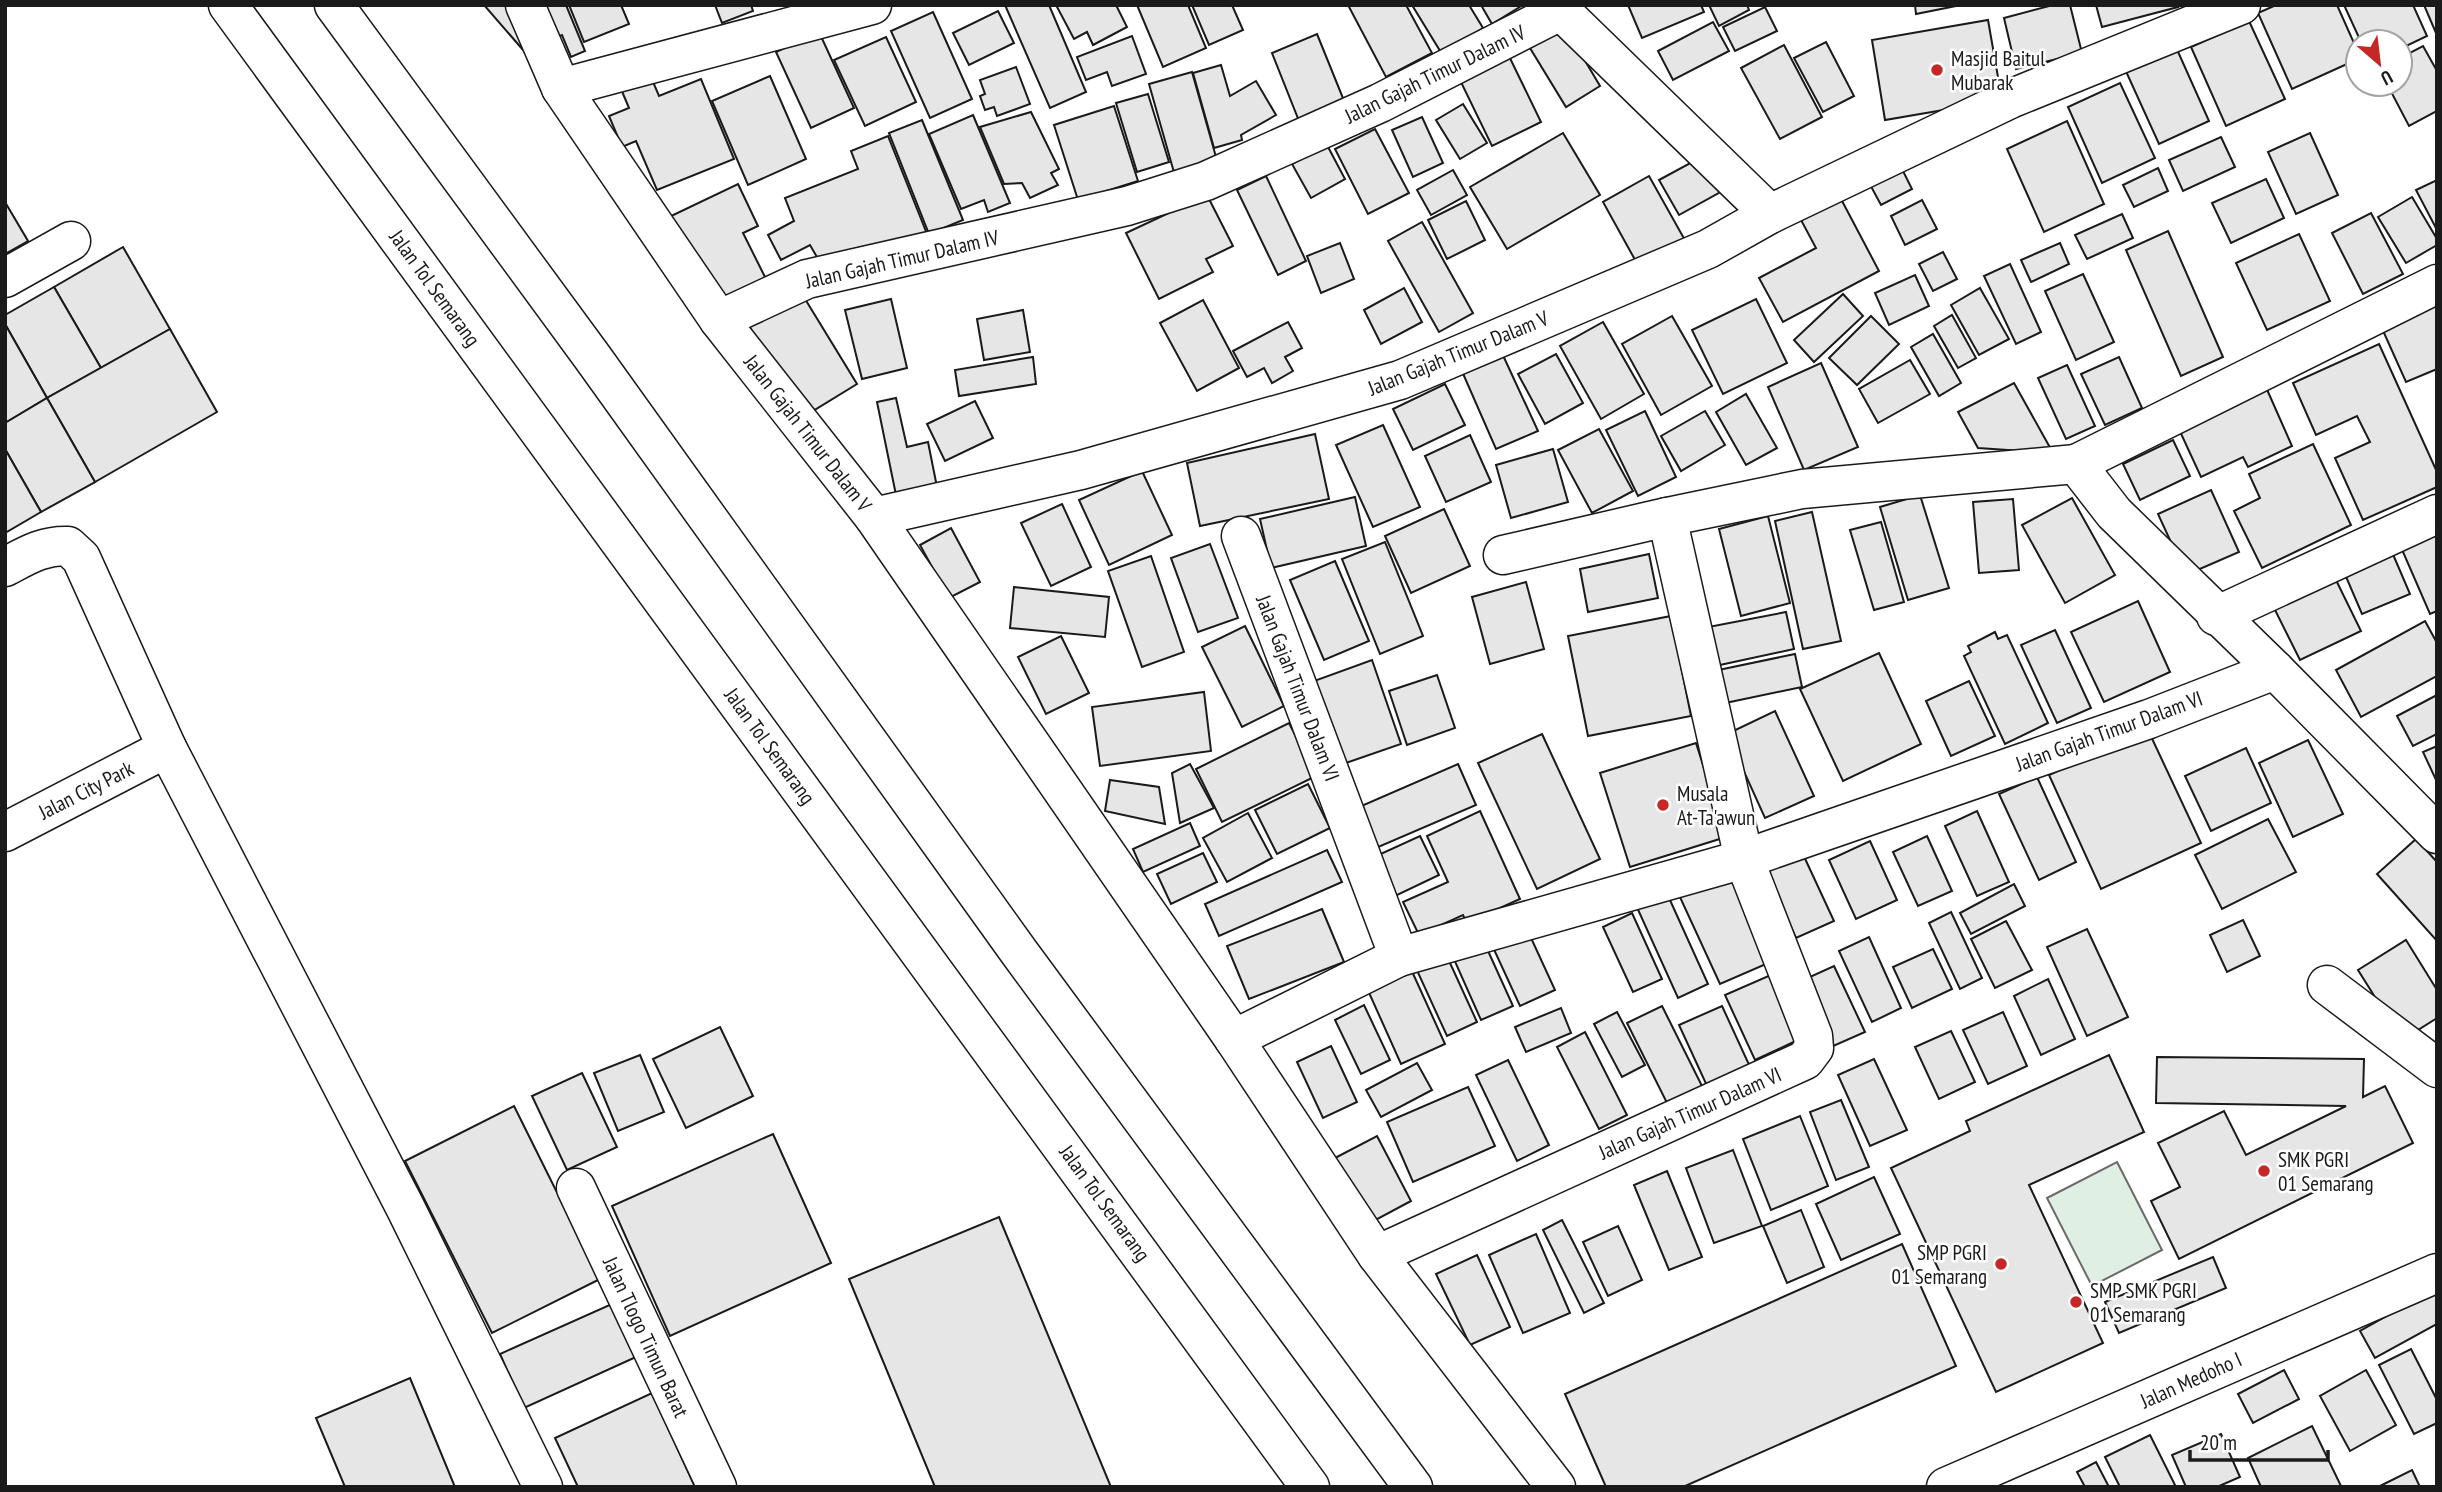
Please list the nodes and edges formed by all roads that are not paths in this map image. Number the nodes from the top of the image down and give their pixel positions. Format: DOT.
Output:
graph roads {
  1 [pos="228,5"];
  2 [pos="334,5"];
  3 [pos="525,5"];
  4 [pos="872,5"];
  5 [pos="2241,5"];
  6 [pos="1557,8"];
  7 [pos="561,88"];
  8 [pos="1770,214"];
  9 [pos="71,241"];
  10 [pos="5,278"];
  11 [pos="2437,284"];
  12 [pos="719,320"];
  13 [pos="2076,464"];
  14 [pos="2437,514"];
  15 [pos="874,517"];
  16 [pos="1667,517"];
  17 [pos="1241,536"];
  18 [pos="1503,555"];
  19 [pos="5,567"];
  20 [pos="2216,616"];
  21 [pos="2275,670"];
  22 [pos="167,748"];
  23 [pos="5,832"];
  24 [pos="2437,834"];
  25 [pos="1744,859"];
  26 [pos="1399,957"];
  27 [pos="2328,985"];
  28 [pos="1234,1039"];
  29 [pos="2437,1068"];
  30 [pos="576,1188"];
  31 [pos="1377,1255"];
  32 [pos="2437,1273"];
  33 [pos="543,1487"];
  34 [pos="717,1487"];
  35 [pos="1310,1487"];
  36 [pos="1413,1487"];
  37 [pos="1556,1487"];
  38 [pos="1946,1487"];
  1 -- 35 [label="main road, Jalan Tol Semarang"];
  2 -- 36 [label="main road"];
  3 -- 7 [label="main road"];
  4 -- 7 [label="main road"];
  5 -- 8 [label="main road, Jalan Gajah Timur Dalam V"];
  6 -- 8 [label="main road"];
  6 -- 12 [label="main road, Jalan Gajah Timur Dalam IV"];
  7 -- 12 [label="main road"];
  8 -- 15 [label="main road, Jalan Gajah Timur Dalam V"];
  9 -- 10 [label="main road"];
  11 -- 13 [label="main road"];
  12 -- 15 [label="main road, Jalan Gajah Timur Dalam V"];
  13 -- 16 [label="main road"];
  13 -- 20 [label="main road"];
  14 -- 20 [label="main road"];
  15 -- 28 [label="main road"];
  16 -- 18 [label="main road"];
  16 -- 25 [label="main road, Jalan Gajah Timur Dalam VI"];
  17 -- 26 [label="main road, Jalan Gajah Timur Dalam VI"];
  19 -- 22 [label="main road"];
  20 -- 21 [label="main road"];
  21 -- 24 [label="main road"];
  21 -- 25 [label="main road, Jalan Gajah Timur Dalam VI"];
  22 -- 23 [label="main road, Jalan City Park"];
  22 -- 33 [label="main road"];
  25 -- 26 [label="main road, Jalan Gajah Timur Dalam VI"];
  25 -- 31 [label="main road, Jalan Gajah Timur Dalam VI"];
  26 -- 28 [label="main road, Jalan Gajah Timur Dalam VI"];
  27 -- 29 [label="main road"];
  28 -- 31 [label="main road"];
  30 -- 34 [label="main road, Jalan Tlogo Timun Barat"];
  31 -- 37 [label="main road"];
  32 -- 38 [label="main road, Jalan Medoho I"];
}
